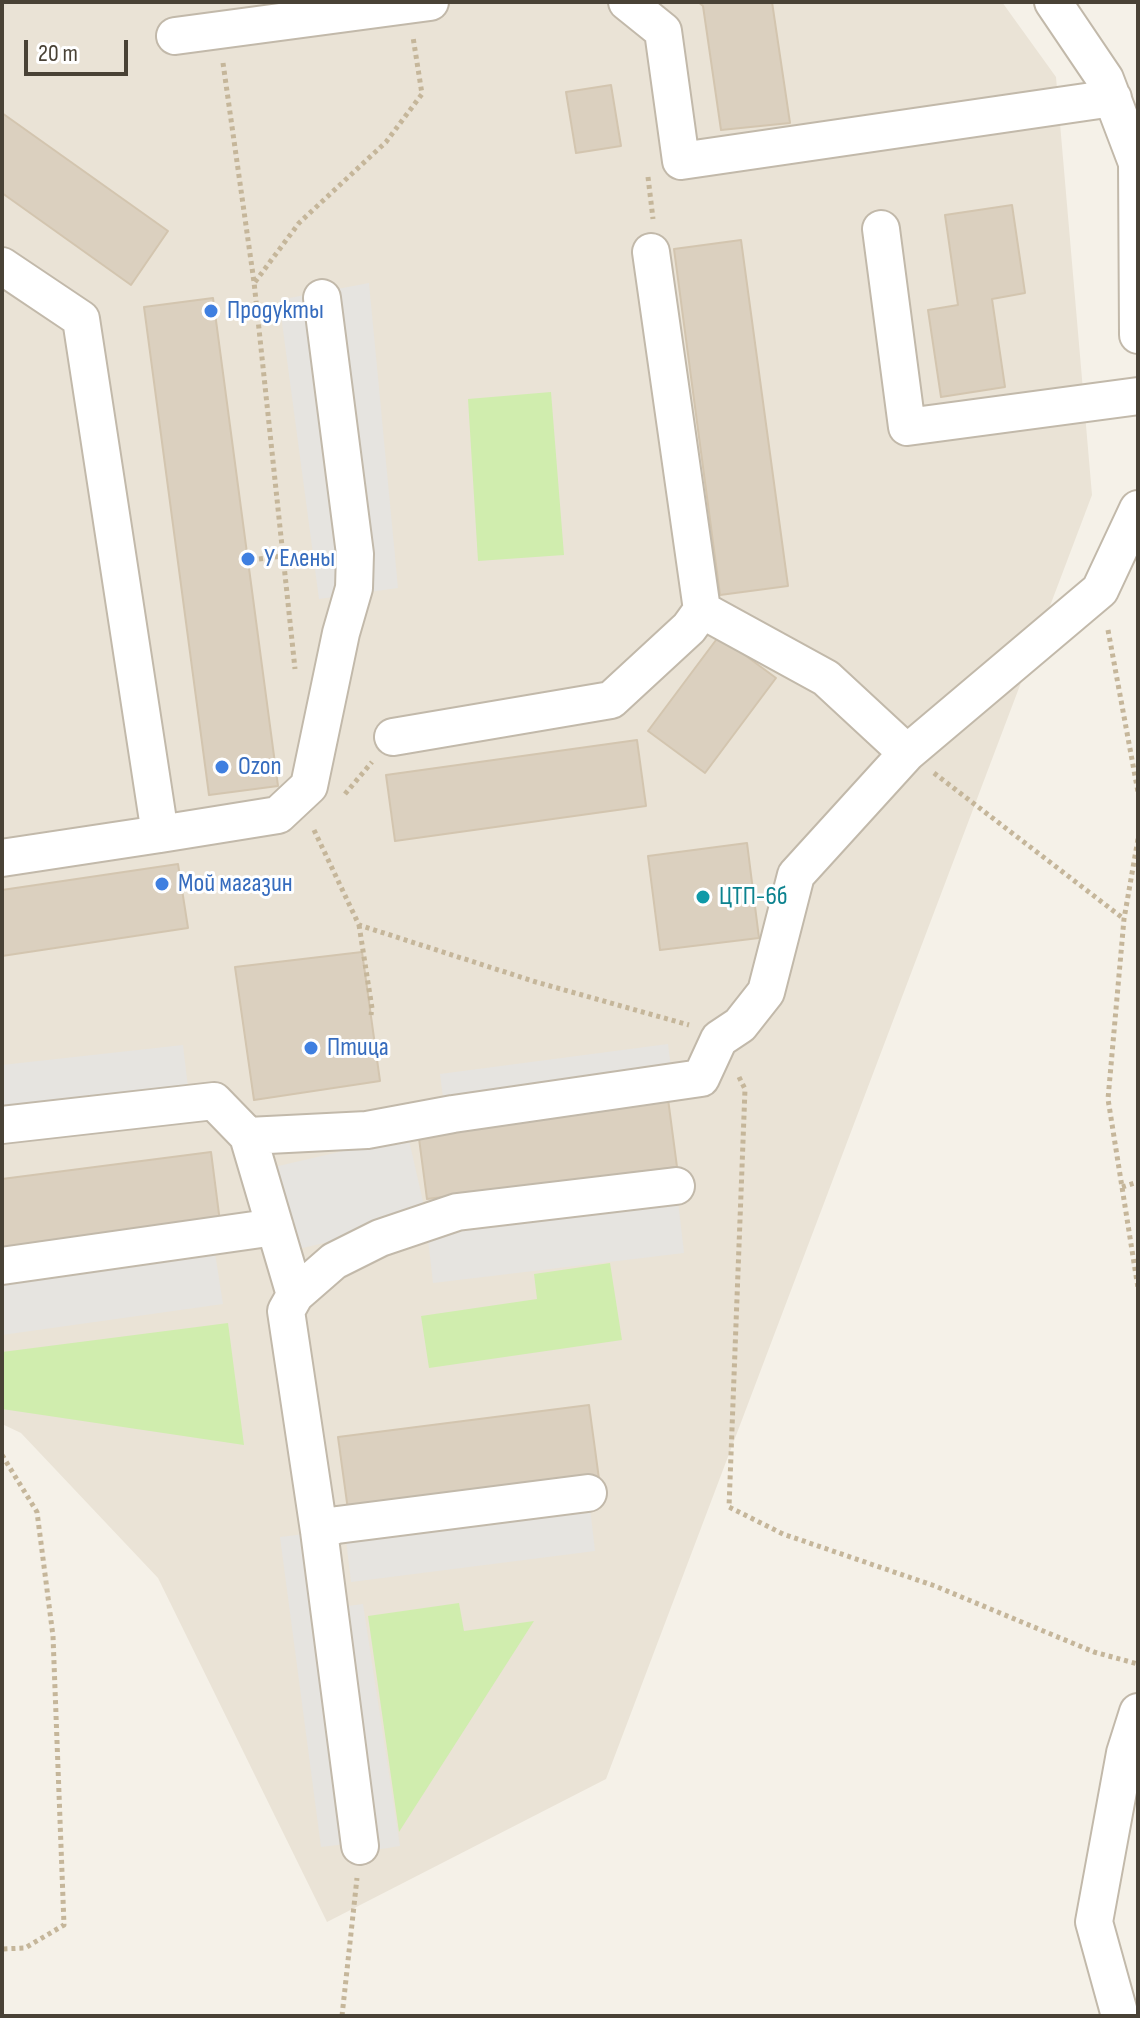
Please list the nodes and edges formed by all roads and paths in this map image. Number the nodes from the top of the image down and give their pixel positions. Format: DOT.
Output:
graph roads {
  1 [pos="627,2"];
  2 [pos="1053,2"];
  3 [pos="419,4"];
  4 [pos="175,36"];
  5 [pos="222,56"];
  6 [pos="1113,98"];
  7 [pos="648,172"];
  8 [pos="881,229"];
  9 [pos="652,237"];
  10 [pos="2,266"];
  11 [pos="252,269"];
  12 [pos="254,282"];
  13 [pos="322,298"];
  14 [pos="1138,335"];
  15 [pos="1138,396"];
  16 [pos="1138,509"];
  17 [pos="283,556"];
  18 [pos="259,559"];
  19 [pos="1100,590"];
  20 [pos="702,610"];
  21 [pos="393,737"];
  22 [pos="907,753"];
  23 [pos="1138,792"];
  24 [pos="160,834"];
  25 [pos="1138,839"];
  26 [pos="2,858"];
  27 [pos="1124,919"];
  28 [pos="359,925"];
  29 [pos="371,1015"];
  30 [pos="2,1125"];
  31 [pos="248,1136"];
  32 [pos="1138,1182"];
  33 [pos="676,1186"];
  34 [pos="1122,1187"];
  35 [pos="275,1227"];
  36 [pos="2,1266"];
  37 [pos="1138,1288"];
  38 [pos="295,1295"];
  39 [pos="2,1455"];
  40 [pos="588,1493"];
  41 [pos="319,1531"];
  42 [pos="1138,1712"];
  43 [pos="360,1846"];
  44 [pos="2,1949"];
  45 [pos="342,2016"];
  46 [pos="1120,2016"];
  1 -- 6 [label="lane"];
  2 -- 6 [label="lane"];
  3 -- 4 [label="lane"];
  3 -- 12 [label="path"];
  5 -- 11 [label="path"];
  6 -- 14 [label="lane"];
  7 -- 9 [label="path"];
  8 -- 15 [label="lane"];
  9 -- 20 [label="lane"];
  10 -- 24 [label="lane"];
  13 -- 24 [label="lane"];
  16 -- 19 [label="lane"];
  17 -- 18 [label="path"];
  19 -- 22 [label="lane"];
  19 -- 23 [label="path"];
  20 -- 21 [label="lane"];
  20 -- 22 [label="lane"];
  22 -- 27 [label="path"];
  22 -- 31 [label="lane"];
  24 -- 26 [label="lane"];
  25 -- 27 [label="path"];
  27 -- 34 [label="path"];
  28 -- 29 [label="path"];
  30 -- 31 [label="lane"];
  31 -- 35 [label="lane"];
  32 -- 34 [label="path"];
  33 -- 38 [label="lane"];
  34 -- 37 [label="path"];
  35 -- 36 [label="lane"];
  35 -- 38 [label="lane"];
  38 -- 41 [label="lane"];
  39 -- 44 [label="path"];
  40 -- 41 [label="lane"];
  41 -- 43 [label="lane"];
  42 -- 46 [label="lane"];
  43 -- 45 [label="path"];
}
